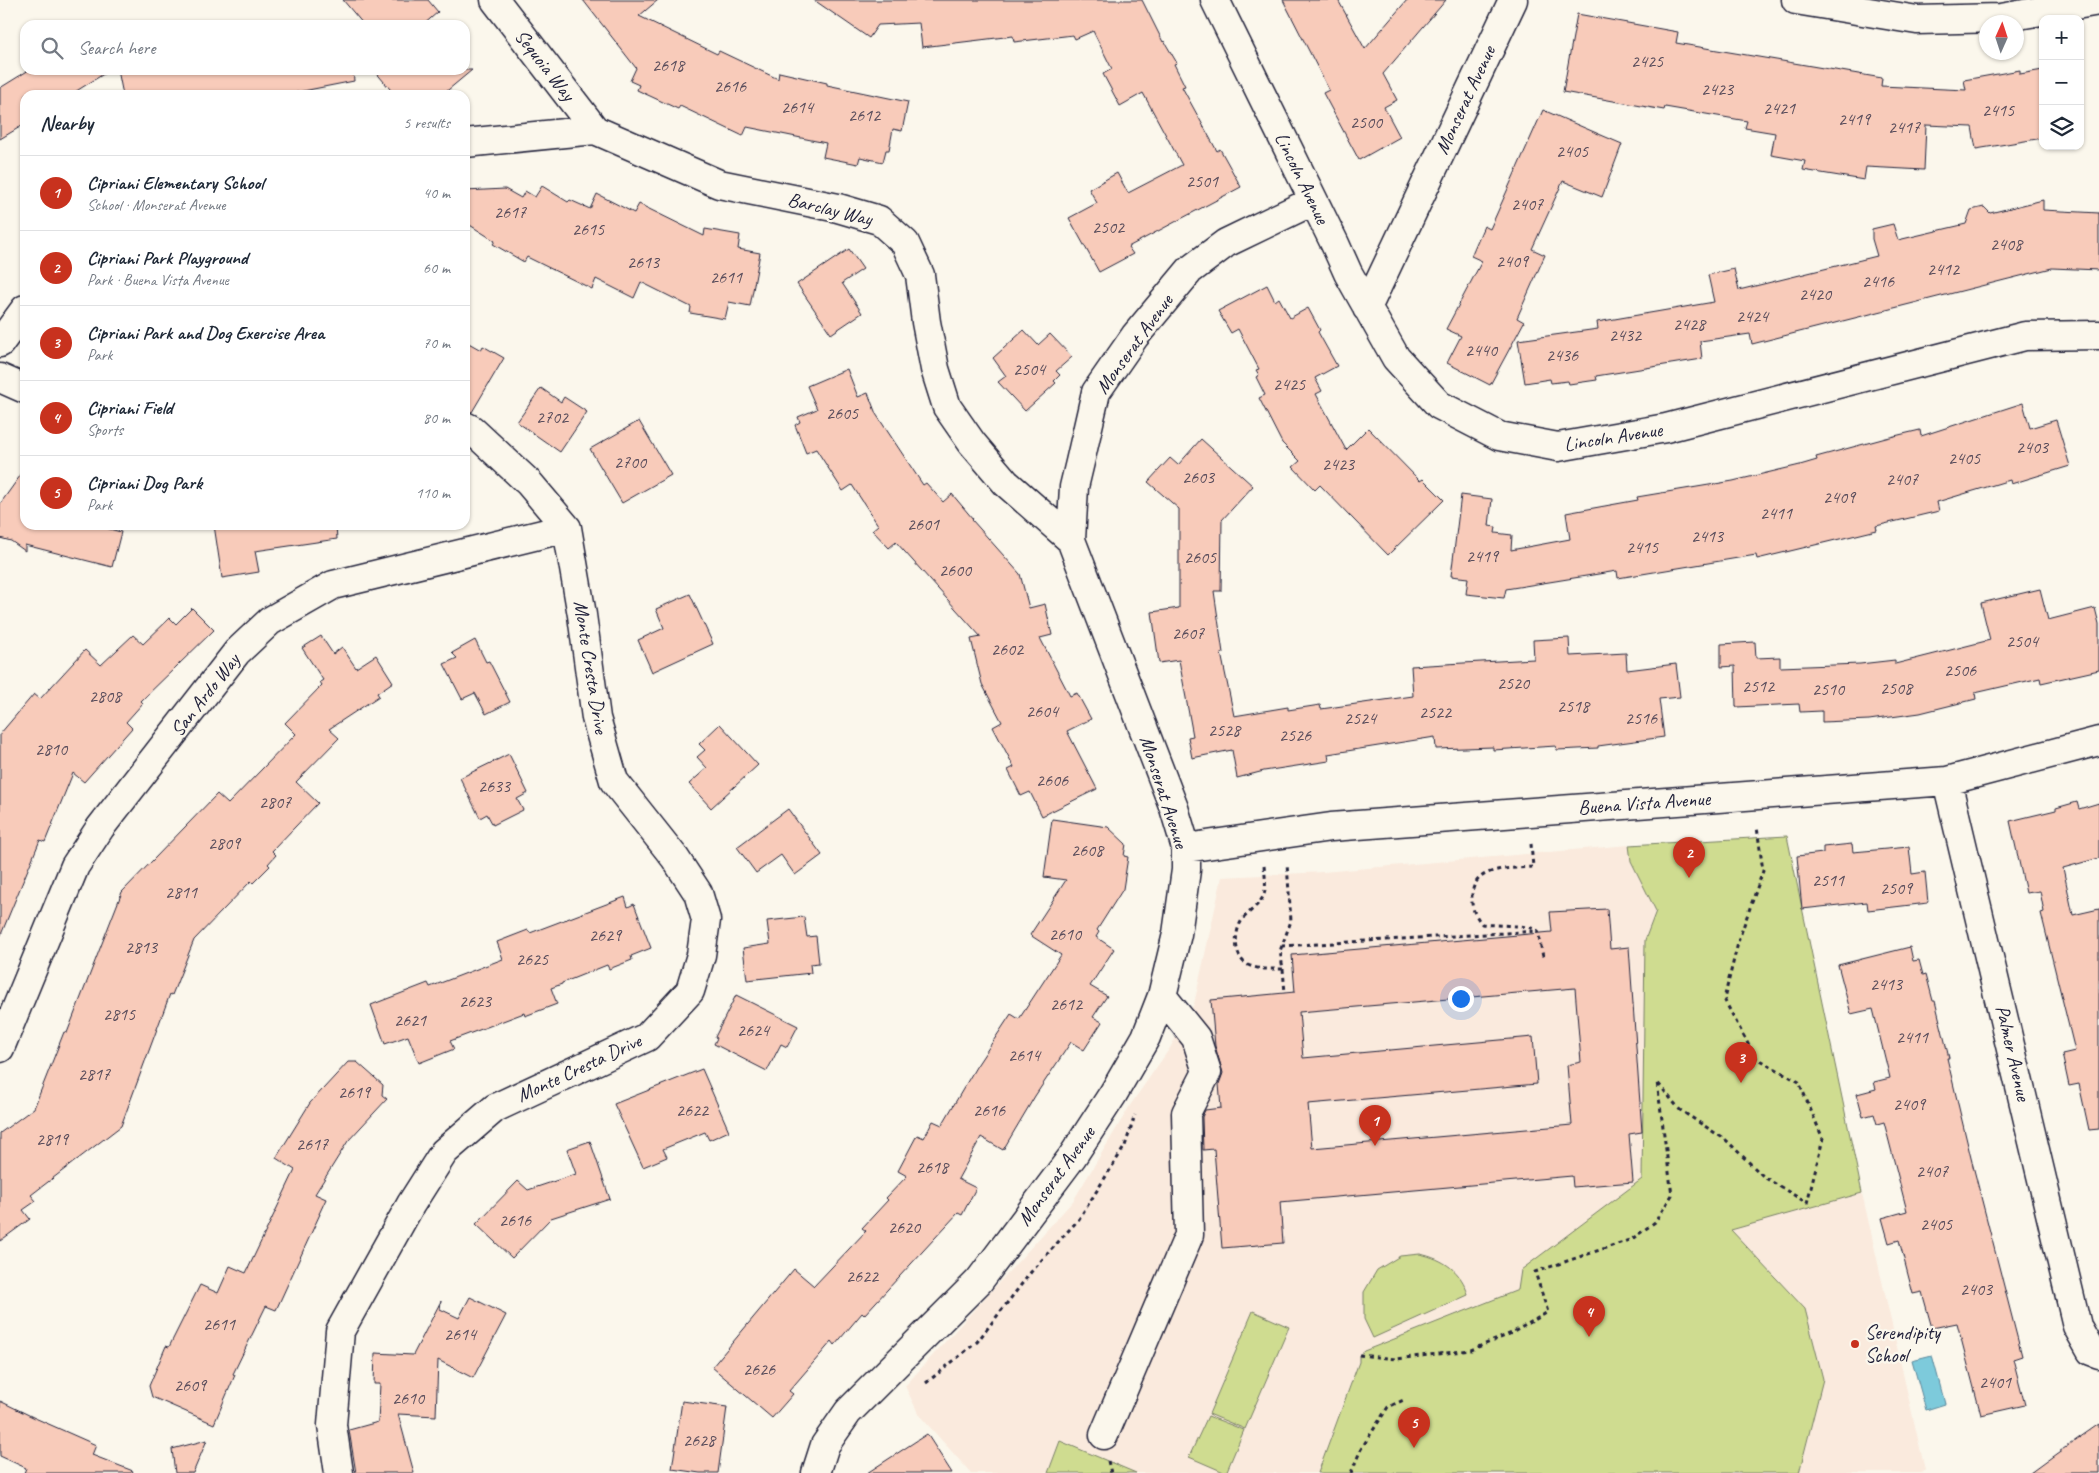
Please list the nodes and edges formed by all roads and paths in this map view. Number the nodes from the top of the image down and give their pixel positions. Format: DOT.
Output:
graph roads {
  1 [pos="495,0"];
  2 [pos="1215,0"];
  3 [pos="1513,0"];
  4 [pos="1796,0"];
  5 [pos="2099,1"];
  6 [pos="596,130"];
  7 [pos="470,143"];
  8 [pos="1313,201"];
  9 [pos="1367,308"];
  10 [pos="20,316"];
  11 [pos="2099,335"];
  12 [pos="0,343"];
  13 [pos="0,378"];
  14 [pos="20,387"];
  15 [pos="470,428"];
  16 [pos="567,528"];
  17 [pos="1071,540"];
  18 [pos="2099,741"];
  19 [pos="1947,781"];
  20 [pos="1757,827"];
  21 [pos="1531,844"];
  22 [pos="1186,848"];
  23 [pos="1287,864"];
  24 [pos="1264,866"];
  25 [pos="1538,930"];
  26 [pos="1282,946"];
  27 [pos="1543,957"];
  28 [pos="1282,969"];
  29 [pos="1286,993"];
  30 [pos="1162,996"];
  31 [pos="0,1048"];
  32 [pos="2099,1354"];
  33 [pos="1359,1355"];
  34 [pos="1406,1399"];
  35 [pos="1104,1436"];
  36 [pos="339,1473"];
  37 [pos="816,1473"];
  38 [pos="1351,1473"];
  1 -- 6 [label="street, Sequoia Way"];
  2 -- 8 [label="street, Lincoln Avenue"];
  3 -- 9 [label="street, Monserat Avenue"];
  4 -- 5 [label="street"];
  6 -- 7 [label="street, Barclay Way"];
  6 -- 17 [label="street, Barclay Way"];
  8 -- 9 [label="street, Lincoln Avenue"];
  8 -- 17 [label="street, Monserat Avenue"];
  9 -- 11 [label="street, Lincoln Avenue"];
  10 -- 12 [label="street"];
  13 -- 14 [label="street"];
  15 -- 16 [label="street"];
  16 -- 31 [label="street, San Ardo Way"];
  16 -- 36 [label="street, Monte Cresta Drive"];
  17 -- 22 [label="street, Monserat Avenue"];
  18 -- 19 [label="street, Buena Vista Avenue"];
  19 -- 22 [label="street, Buena Vista Avenue"];
  19 -- 32 [label="street, Palmer Avenue"];
  20 -- 33 [label="path"];
  21 -- 25 [label="path"];
  22 -- 30 [label="street, Monserat Avenue"];
  23 -- 26 [label="path"];
  24 -- 28 [label="path"];
  25 -- 26 [label="path"];
  25 -- 27 [label="path"];
  26 -- 28 [label="path"];
  28 -- 29 [label="path"];
  30 -- 35 [label="street"];
  30 -- 37 [label="street, Monserat Avenue"];
  34 -- 38 [label="path"];
}
